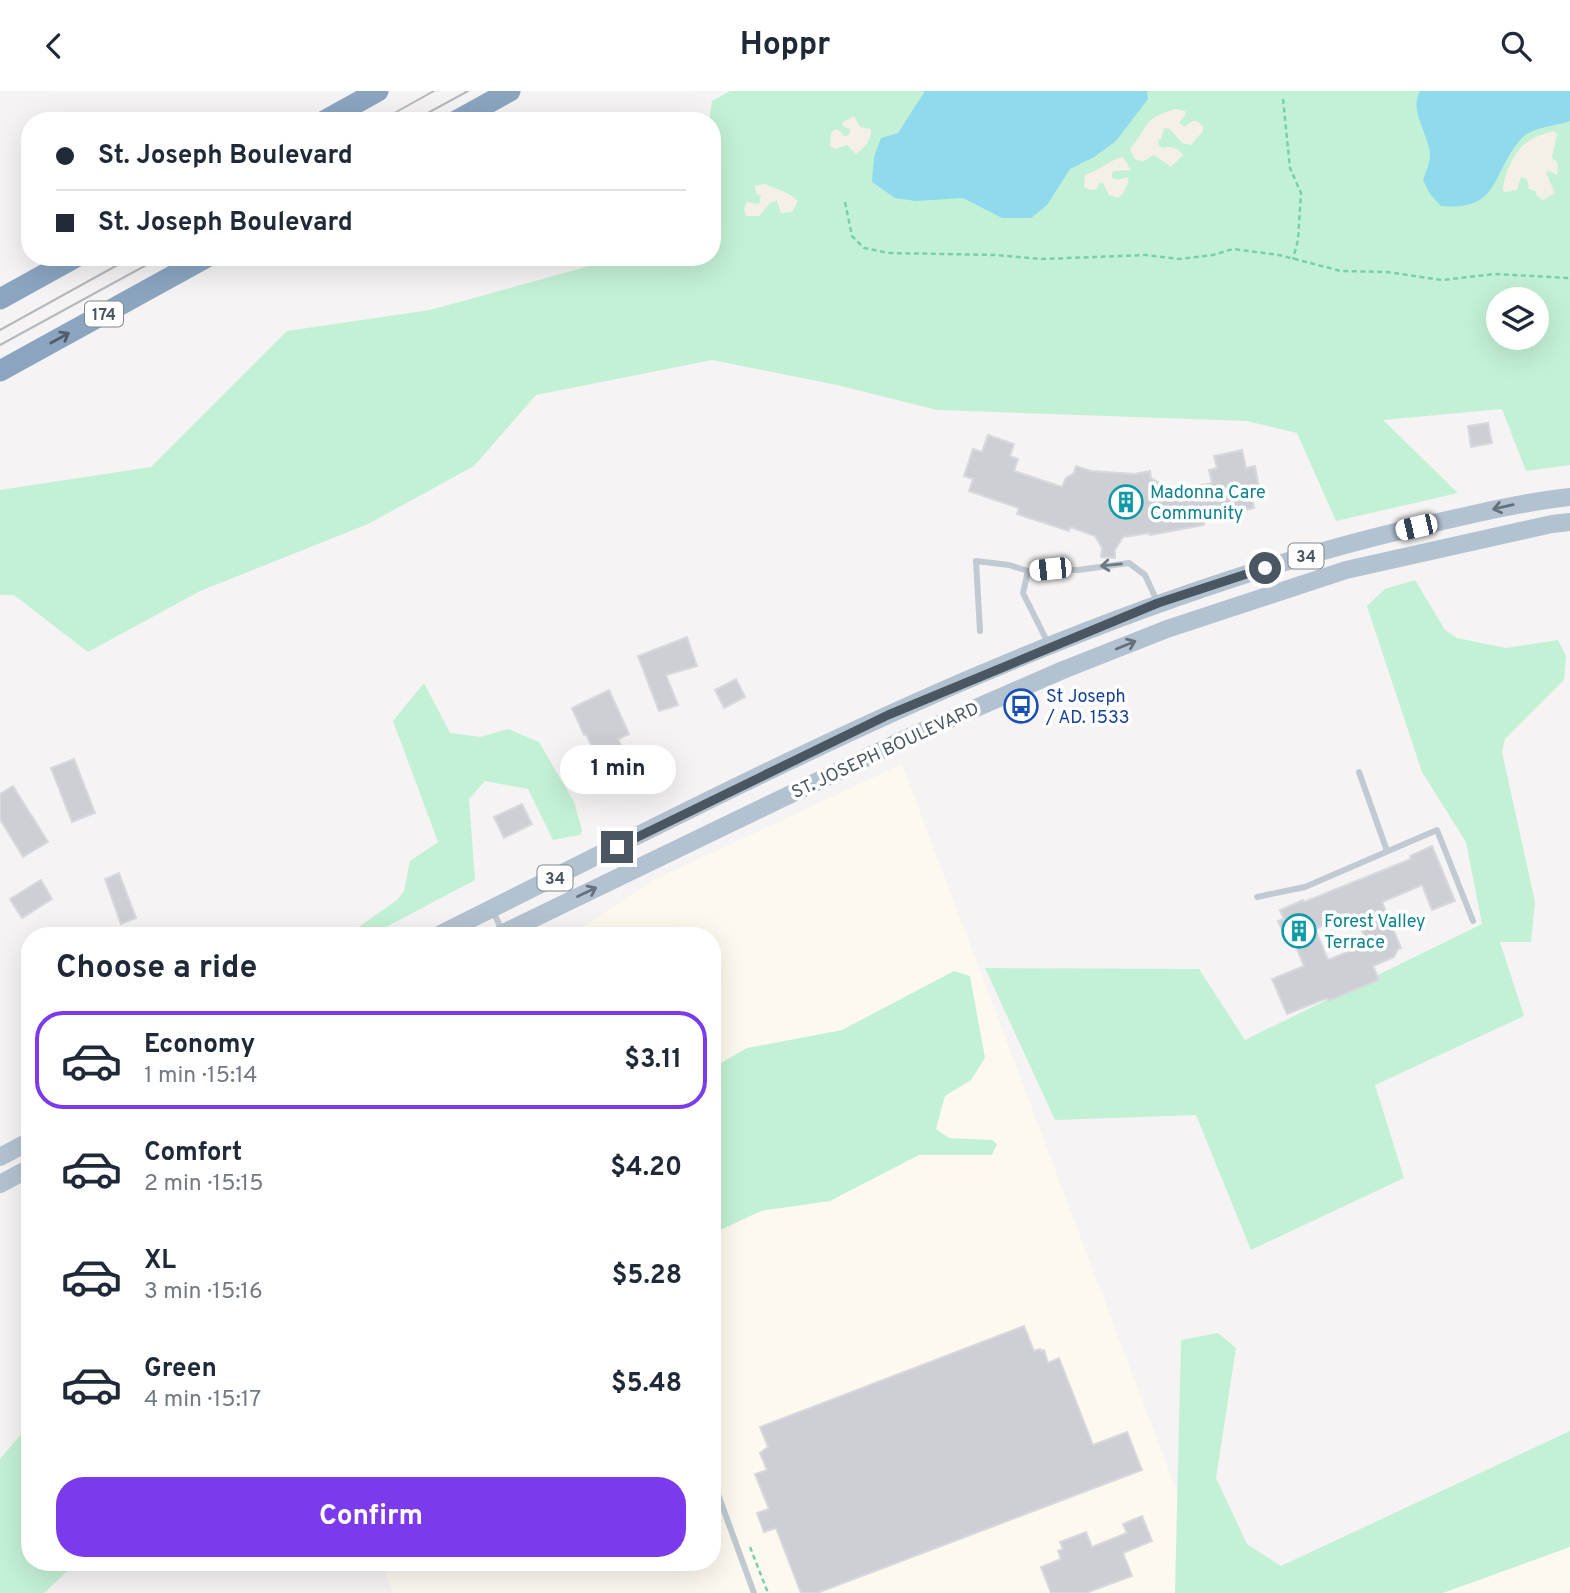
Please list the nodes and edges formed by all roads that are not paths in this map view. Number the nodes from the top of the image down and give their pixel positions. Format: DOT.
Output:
graph roads {
  1 [pos="378,91"];
  2 [pos="510,91"];
  3 [pos="340,112"];
  4 [pos="472,112"];
  5 [pos="60,266"];
  6 [pos="191,266"];
  7 [pos="0,299"];
  8 [pos="0,371"];
  9 [pos="1570,497"];
  10 [pos="1570,522"];
  11 [pos="1028,571"];
  12 [pos="1158,603"];
  13 [pos="980,631"];
  14 [pos="1050,646"];
  15 [pos="1063,670"];
  16 [pos="1359,772"];
  17 [pos="706,803"];
  18 [pos="720,827"];
  19 [pos="1387,851"];
  20 [pos="1258,897"];
  21 [pos="492,909"];
  22 [pos="1473,921"];
  23 [pos="455,927"];
  24 [pos="499,927"];
  25 [pos="518,927"];
  26 [pos="21,1146"];
  27 [pos="0,1157"];
  28 [pos="21,1173"];
  29 [pos="0,1184"];
  30 [pos="721,1503"];
  31 [pos="754,1593"];
  1 -- 3 [label="highway"];
  2 -- 4 [label="highway"];
  5 -- 7 [label="highway"];
  8 -- 6 [label="highway, 174, one-way"];
  9 -- 12 [label="main road, ST. JOSEPH BOULEVARD / 34, one-way"];
  15 -- 10 [label="main road, ST. JOSEPH BOULEVARD / 34, one-way"];
  12 -- 11 [label="lane, one-way"];
  11 -- 13 [label="lane"];
  11 -- 14 [label="lane"];
  12 -- 14 [label="main road, ST. JOSEPH BOULEVARD / 34"];
  14 -- 15 [label="main road"];
  14 -- 17 [label="main road, ST. JOSEPH BOULEVARD / 34"];
  15 -- 18 [label="main road, ST. JOSEPH BOULEVARD / 34"];
  16 -- 19 [label="lane"];
  17 -- 18 [label="main road"];
  17 -- 21 [label="main road, ST. JOSEPH BOULEVARD / 34"];
  25 -- 18 [label="main road, ST. JOSEPH BOULEVARD / 34, one-way"];
  19 -- 20 [label="lane"];
  19 -- 22 [label="lane"];
  21 -- 23 [label="main road, ST. JOSEPH BOULEVARD / 34"];
  21 -- 24 [label="lane"];
  26 -- 27 [label="main road"];
  28 -- 29 [label="main road"];
  30 -- 31 [label="lane"];
}
